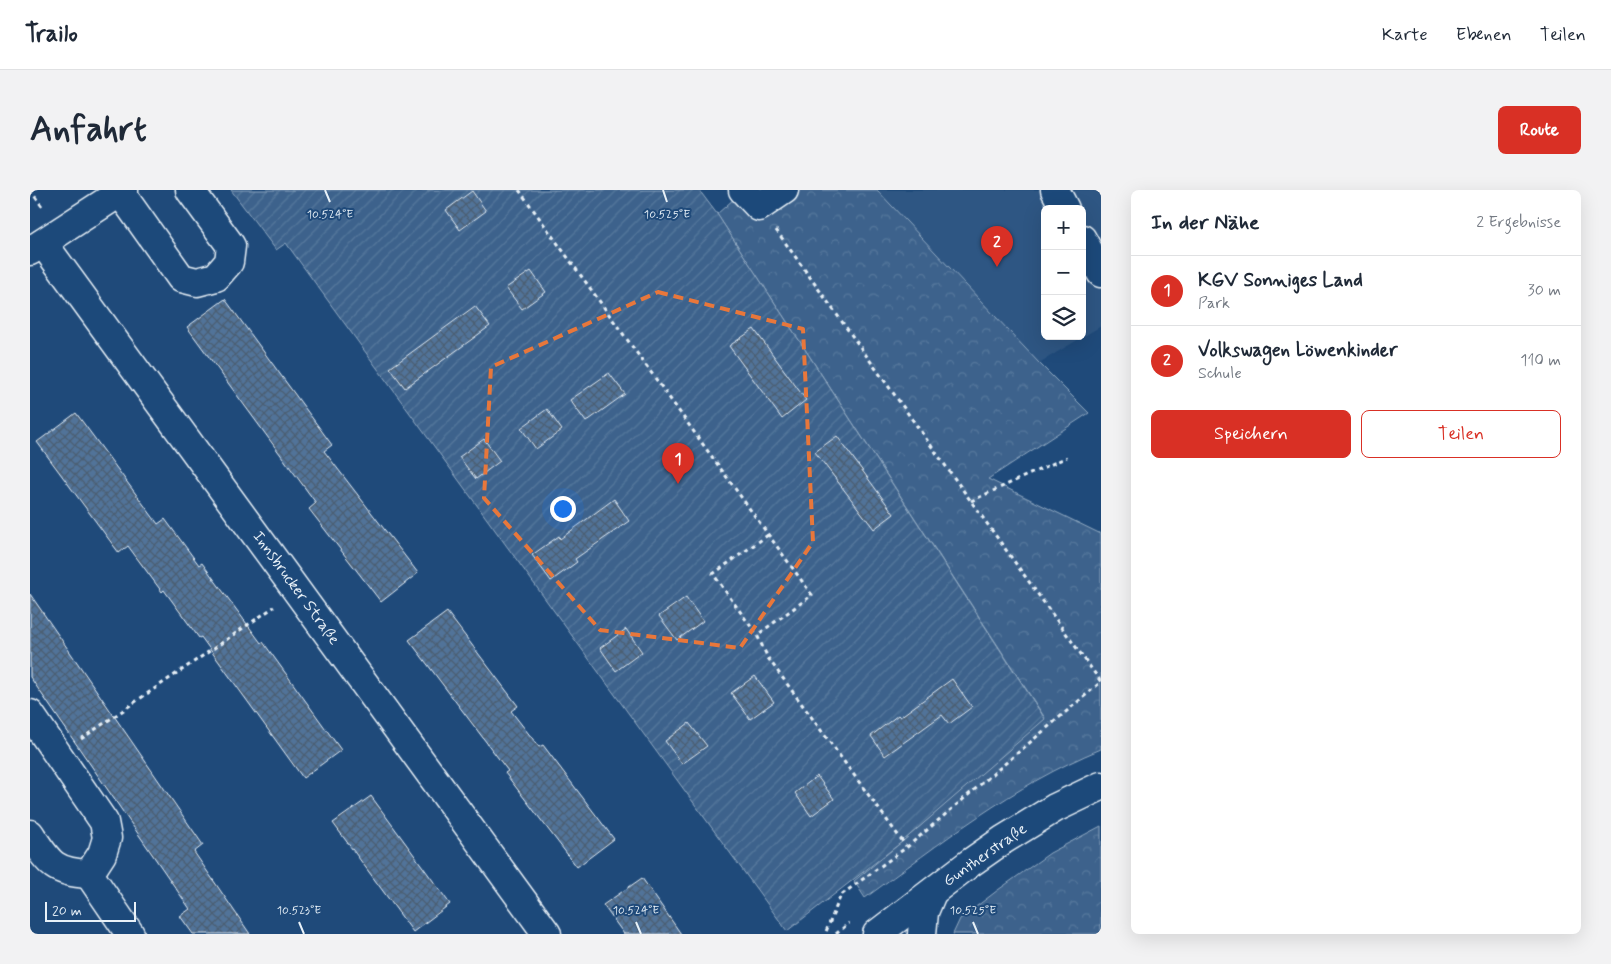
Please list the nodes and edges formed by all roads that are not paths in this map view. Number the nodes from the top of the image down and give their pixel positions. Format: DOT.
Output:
graph roads {
  1 [pos="190,190"];
  2 [pos="784,190"];
  3 [pos="1055,190"];
  4 [pos="122,191"];
  5 [pos="751,198"];
  6 [pos="1063,205"];
  7 [pos="1086,246"];
  8 [pos="36,247"];
  9 [pos="1101,273"];
  10 [pos="30,714"];
  11 [pos="1101,786"];
  12 [pos="30,834"];
  13 [pos="89,874"];
  14 [pos="932,892"];
  15 [pos="881,933"];
  16 [pos="130,934"];
  17 [pos="547,934"];
  18 [pos="922,934"];
  1 -- 4 [label="street"];
  2 -- 5 [label="street"];
  3 -- 6 [label="street"];
  4 -- 8 [label="street"];
  7 -- 9 [label="street"];
  8 -- 17 [label="street, Innsbrucker Straße"];
  10 -- 13 [label="street"];
  11 -- 14 [label="street, Guntherstraße"];
  12 -- 13 [label="street"];
  13 -- 16 [label="street"];
  14 -- 15 [label="street, Guntherstraße"];
  14 -- 18 [label="street"];
}
